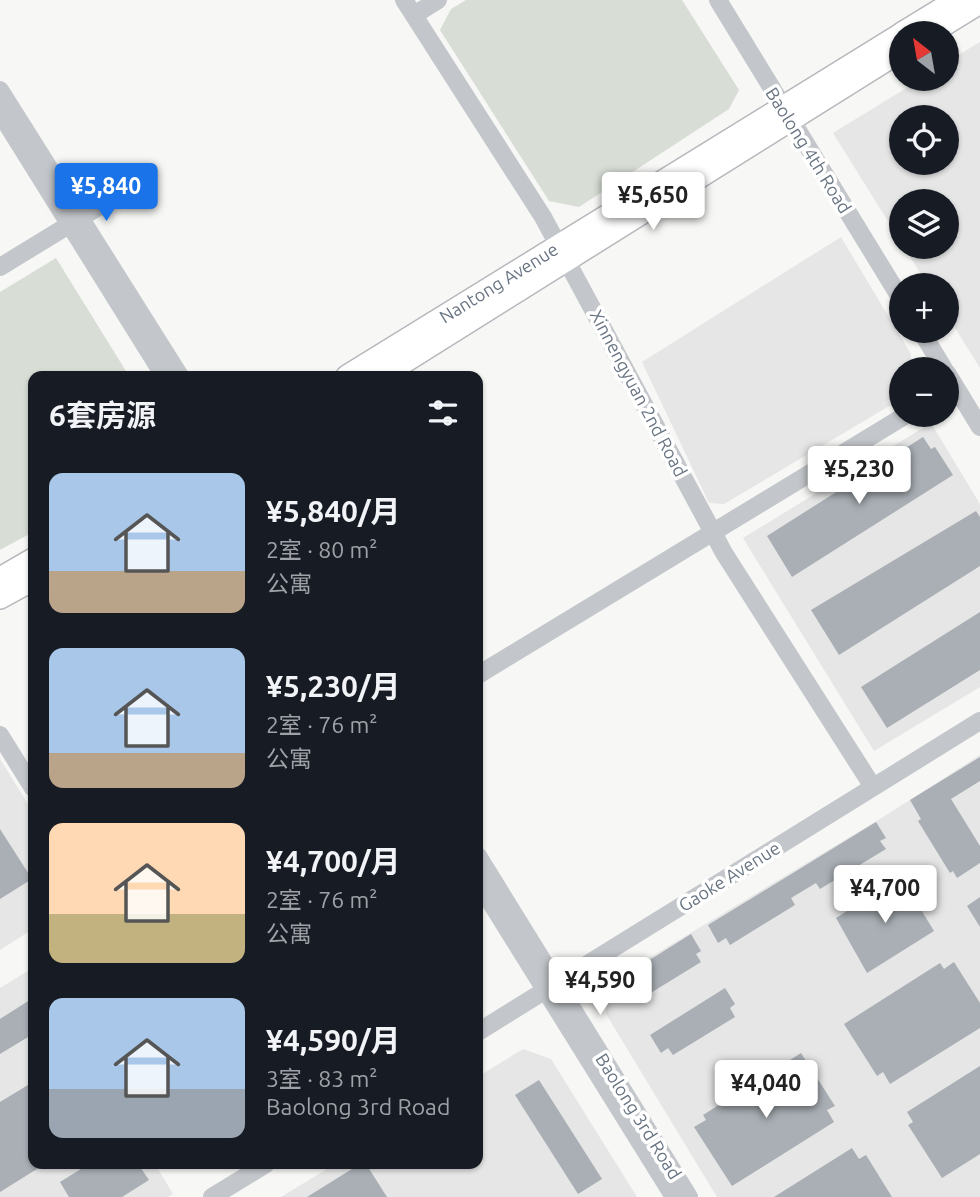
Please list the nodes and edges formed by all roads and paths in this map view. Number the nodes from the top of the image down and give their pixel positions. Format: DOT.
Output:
graph roads {
  1 [pos="438,0"];
  2 [pos="718,0"];
  3 [pos="956,0"];
  4 [pos="980,3"];
  5 [pos="409,7"];
  6 [pos="922,21"];
  7 [pos="951,21"];
  8 [pos="889,42"];
  9 [pos="889,58"];
  10 [pos="0,90"];
  11 [pos="0,113"];
  12 [pos="787,113"];
  13 [pos="113,198"];
  14 [pos="75,221"];
  15 [pos="564,254"];
  16 [pos="0,267"];
  17 [pos="889,279"];
  18 [pos="161,371"];
  19 [pos="177,371"];
  20 [pos="356,371"];
  21 [pos="389,371"];
  22 [pos="959,396"];
  23 [pos="889,425"];
  24 [pos="980,427"];
  25 [pos="713,532"];
  26 [pos="28,562"];
  27 [pos="0,578"];
  28 [pos="28,583"];
  29 [pos="0,598"];
  30 [pos="483,672"];
  31 [pos="980,721"];
  32 [pos="0,735"];
  33 [pos="28,780"];
  34 [pos="873,787"];
  35 [pos="483,865"];
  36 [pos="483,888"];
  37 [pos="551,987"];
  38 [pos="483,1029"];
  39 [pos="257,1169"];
  40 [pos="212,1197"];
  41 [pos="674,1197"];
  42 [pos="689,1197"];
  1 -- 5 [label="street"];
  2 -- 12 [label="street, Baolong 4th Road"];
  3 -- 6 [label="main road, Nantong Avenue"];
  4 -- 7 [label="main road"];
  5 -- 15 [label="street, Xinnengyuan 2nd Road"];
  8 -- 12 [label="main road, Nantong Avenue"];
  9 -- 12 [label="main road, Nantong Avenue"];
  10 -- 14 [label="street"];
  11 -- 14 [label="street"];
  12 -- 15 [label="main road, Nantong Avenue"];
  12 -- 17 [label="street, Baolong 4th Road"];
  13 -- 14 [label="street"];
  14 -- 16 [label="street"];
  14 -- 18 [label="street"];
  14 -- 19 [label="street"];
  15 -- 20 [label="main road, Nantong Avenue"];
  15 -- 21 [label="main road, Nantong Avenue"];
  15 -- 25 [label="street, Xinnengyuan 2nd Road"];
  22 -- 24 [label="street"];
  23 -- 25 [label="street"];
  25 -- 30 [label="street"];
  25 -- 34 [label="street, Xinnengyuan 2nd Road"];
  26 -- 27 [label="main road"];
  28 -- 29 [label="main road"];
  31 -- 34 [label="street, Gaoke Avenue"];
  32 -- 33 [label="street"];
  34 -- 37 [label="street, Gaoke Avenue"];
  35 -- 37 [label="street, Baolong 3rd Road"];
  36 -- 37 [label="street, Baolong 3rd Road"];
  37 -- 38 [label="street, Gaoke Avenue"];
  37 -- 41 [label="street, Baolong 3rd Road"];
  37 -- 42 [label="street, Baolong 3rd Road"];
  39 -- 40 [label="street"];
}
